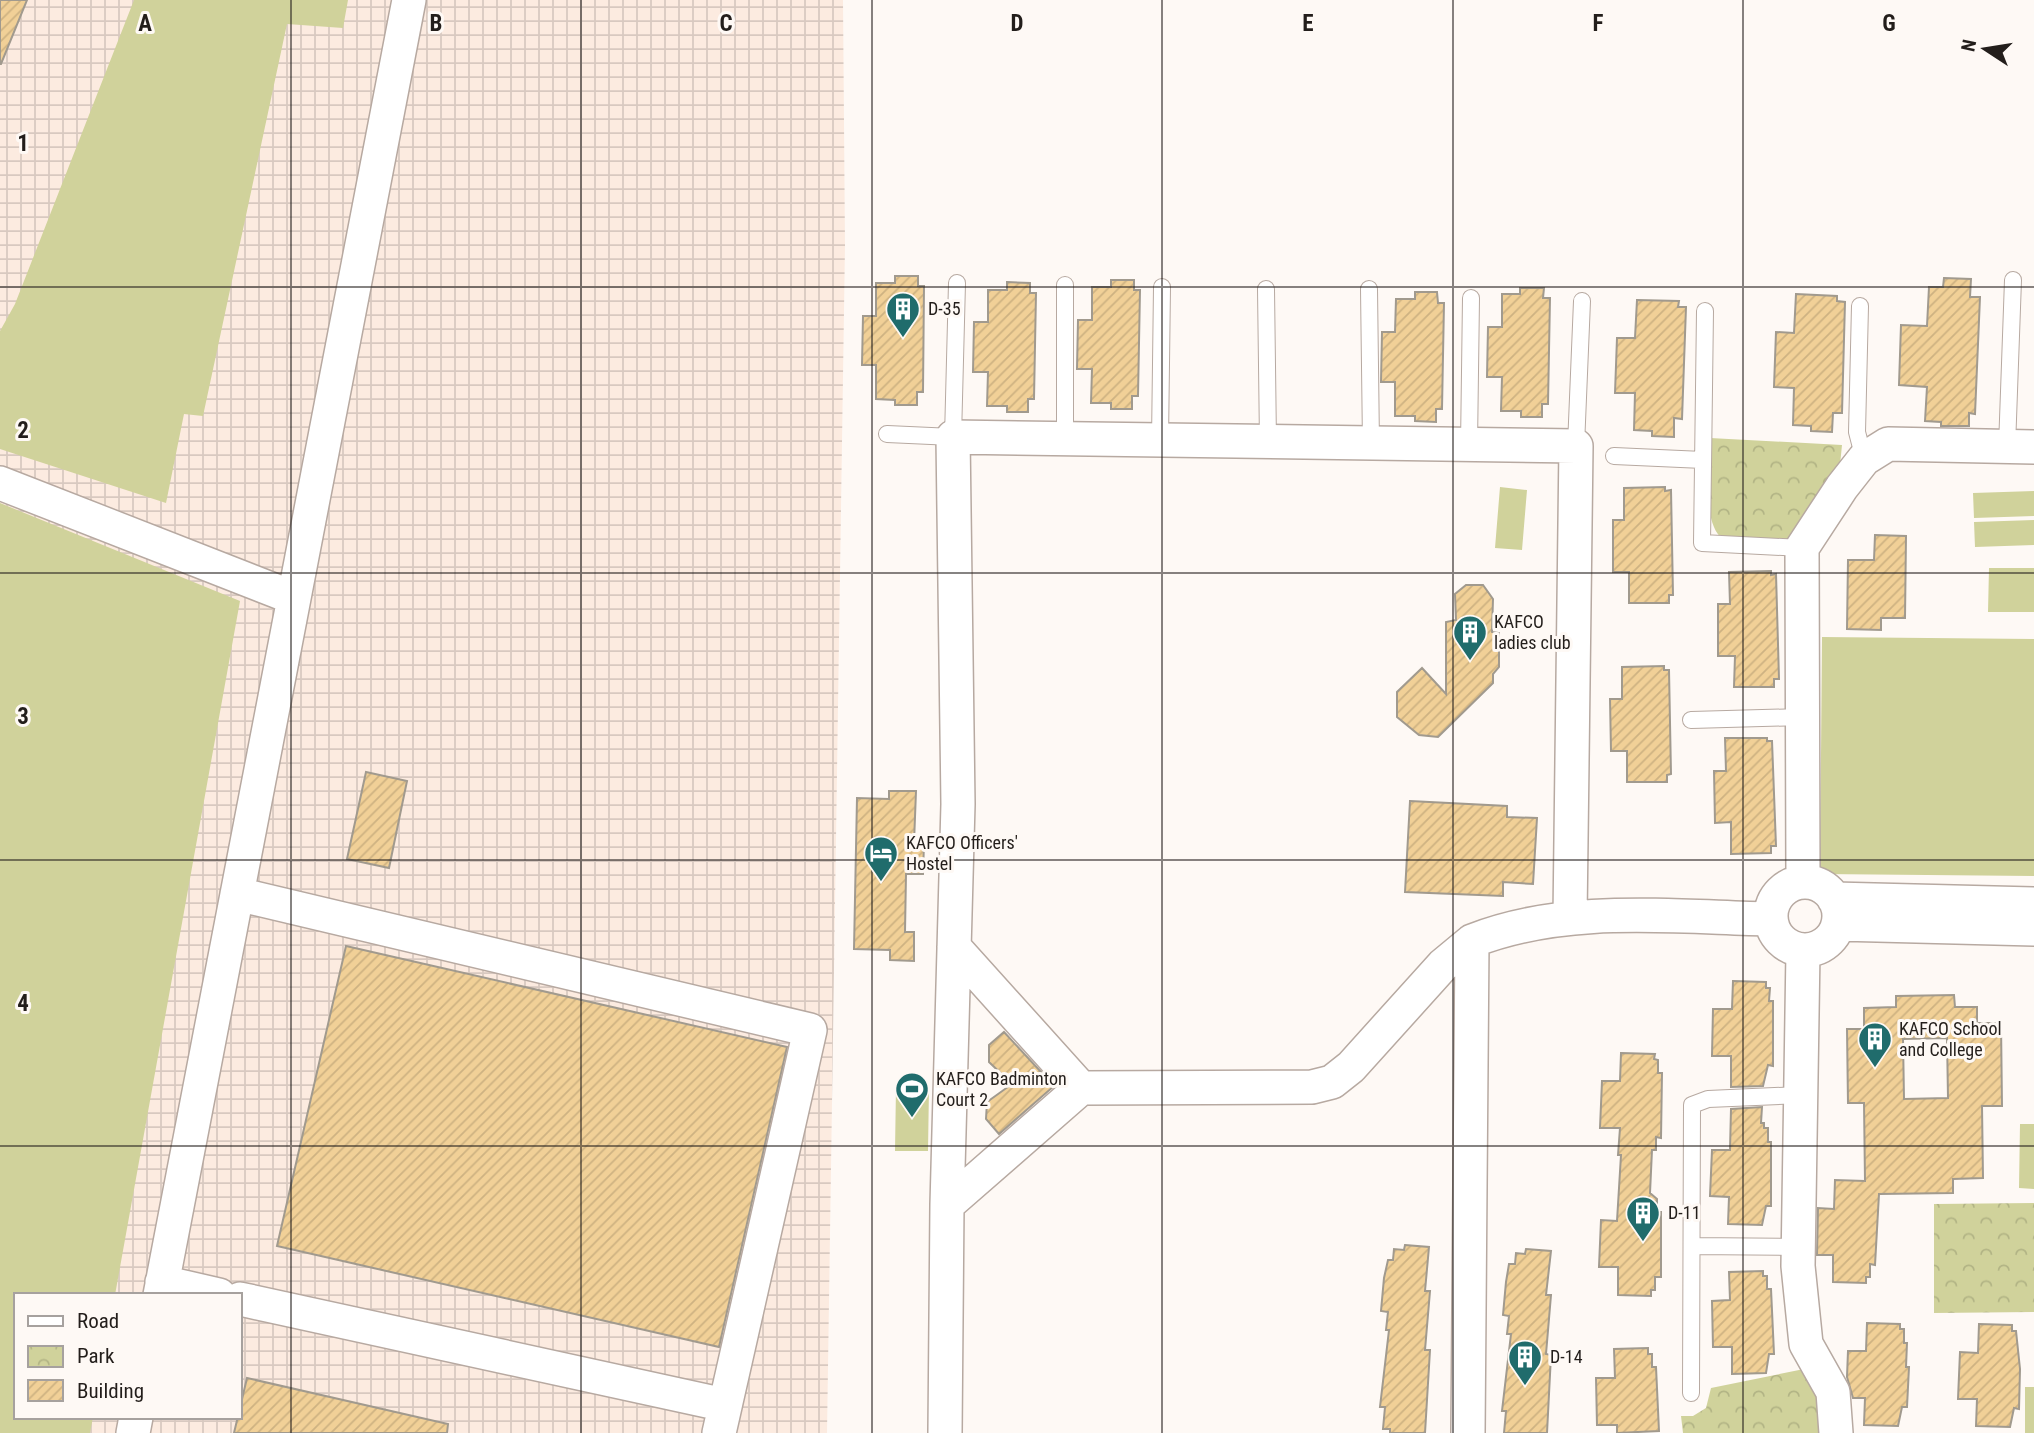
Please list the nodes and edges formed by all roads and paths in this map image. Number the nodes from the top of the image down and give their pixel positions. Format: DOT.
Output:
graph roads {
  1 [pos="409,0"];
  2 [pos="2013,281"];
  3 [pos="957,283"];
  4 [pos="1065,285"];
  5 [pos="1163,287"];
  6 [pos="1266,289"];
  7 [pos="1369,289"];
  8 [pos="1471,298"];
  9 [pos="1582,301"];
  10 [pos="1860,306"];
  11 [pos="1705,311"];
  12 [pos="887,434"];
  13 [pos="953,437"];
  14 [pos="1065,438"];
  15 [pos="1160,440"];
  16 [pos="1268,442"];
  17 [pos="1371,443"];
  18 [pos="1469,445"];
  19 [pos="1576,446"];
  20 [pos="2021,447"];
  21 [pos="1614,456"];
  22 [pos="1864,459"];
  23 [pos="1703,460"];
  24 [pos="0,483"];
  25 [pos="1802,548"];
  26 [pos="294,598"];
  27 [pos="1803,717"];
  28 [pos="1691,720"];
  29 [pos="1803,882"];
  30 [pos="237,894"];
  31 [pos="2034,904"];
  32 [pos="1836,912"];
  33 [pos="1570,918"];
  34 [pos="1771,919"];
  35 [pos="2034,929"];
  36 [pos="1472,941"];
  37 [pos="954,947"];
  38 [pos="1803,951"];
  39 [pos="1081,1088"];
  40 [pos="1800,1095"];
  41 [pos="947,1205"];
  42 [pos="1692,1245"];
  43 [pos="1799,1247"];
  44 [pos="161,1289"];
  45 [pos="200,1293"];
  46 [pos="242,1299"];
  47 [pos="1691,1393"];
  48 [pos="722,1419"];
  49 [pos="945,1433"];
  50 [pos="1468,1433"];
  51 [pos="1836,1433"];
  1 -- 26 [label="street"];
  2 -- 20 [label="lane"];
  3 -- 13 [label="lane"];
  4 -- 14 [label="lane"];
  5 -- 15 [label="lane"];
  6 -- 16 [label="lane"];
  7 -- 17 [label="lane"];
  8 -- 18 [label="lane"];
  9 -- 19 [label="lane"];
  10 -- 22 [label="lane"];
  11 -- 23 [label="lane"];
  12 -- 13 [label="lane"];
  13 -- 14 [label="street"];
  13 -- 37 [label="street"];
  14 -- 15 [label="street"];
  15 -- 16 [label="street"];
  16 -- 17 [label="street"];
  17 -- 18 [label="street"];
  18 -- 19 [label="street"];
  19 -- 33 [label="street"];
  20 -- 22 [label="street"];
  21 -- 23 [label="lane"];
  22 -- 25 [label="street"];
  23 -- 25 [label="lane"];
  24 -- 26 [label="street"];
  25 -- 27 [label="street"];
  26 -- 30 [label="street"];
  27 -- 28 [label="lane"];
  27 -- 29 [label="street"];
  29 -- 32 [label="street"];
  29 -- 34 [label="street"];
  30 -- 44 [label="street"];
  30 -- 48 [label="street"];
  31 -- 32 [label="street"];
  32 -- 35 [label="street"];
  32 -- 38 [label="street"];
  33 -- 34 [label="street"];
  33 -- 36 [label="street"];
  34 -- 38 [label="street"];
  36 -- 39 [label="street"];
  36 -- 50 [label="street"];
  37 -- 39 [label="street"];
  37 -- 41 [label="street"];
  38 -- 40 [label="street"];
  39 -- 41 [label="street"];
  40 -- 42 [label="lane"];
  40 -- 43 [label="street"];
  41 -- 49 [label="street"];
  42 -- 43 [label="lane"];
  42 -- 47 [label="lane"];
  43 -- 51 [label="street"];
  44 -- 45 [label="street"];
  46 -- 48 [label="street"];
}
